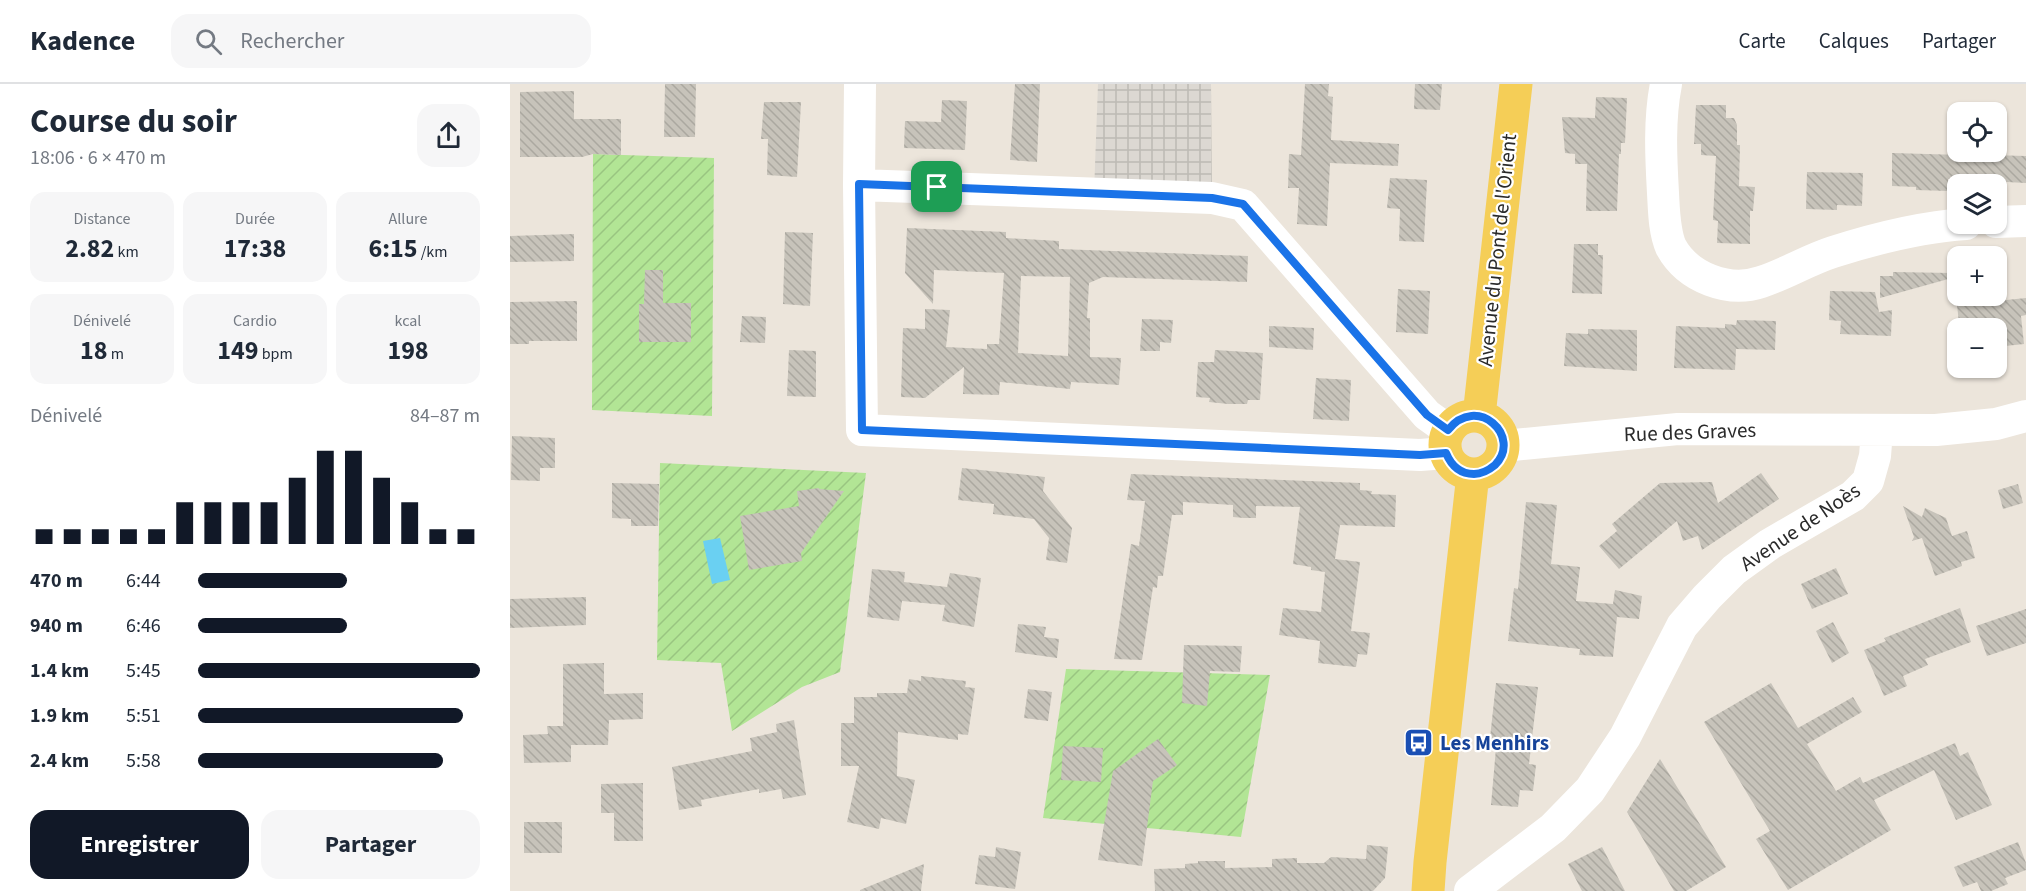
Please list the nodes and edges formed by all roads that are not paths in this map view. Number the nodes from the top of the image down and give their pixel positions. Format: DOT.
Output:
graph roads {
  1 [pos="860,84"];
  2 [pos="1515,84"];
  3 [pos="1666,84"];
  4 [pos="859,184"];
  5 [pos="2026,221"];
  6 [pos="2007,222"];
  7 [pos="1947,225"];
  8 [pos="1479,416"];
  9 [pos="2026,416"];
  10 [pos="1877,430"];
  11 [pos="1447,441"];
  12 [pos="1503,446"];
  13 [pos="1473,474"];
  14 [pos="1428,891"];
  15 [pos="1470,891"];
  1 -- 4 [label="street"];
  2 -- 8 [label="main road, Avenue du Pont de l'Orient"];
  3 -- 7 [label="street"];
  4 -- 11 [label="street"];
  4 -- 11 [label="street"];
  5 -- 6 [label="street"];
  8 -- 11 [label="main road"];
  8 -- 12 [label="main road"];
  9 -- 10 [label="street"];
  10 -- 12 [label="street, Rue des Graves"];
  10 -- 15 [label="street, Avenue de Noès"];
  11 -- 13 [label="main road"];
  12 -- 13 [label="main road"];
  13 -- 14 [label="main road"];
}
